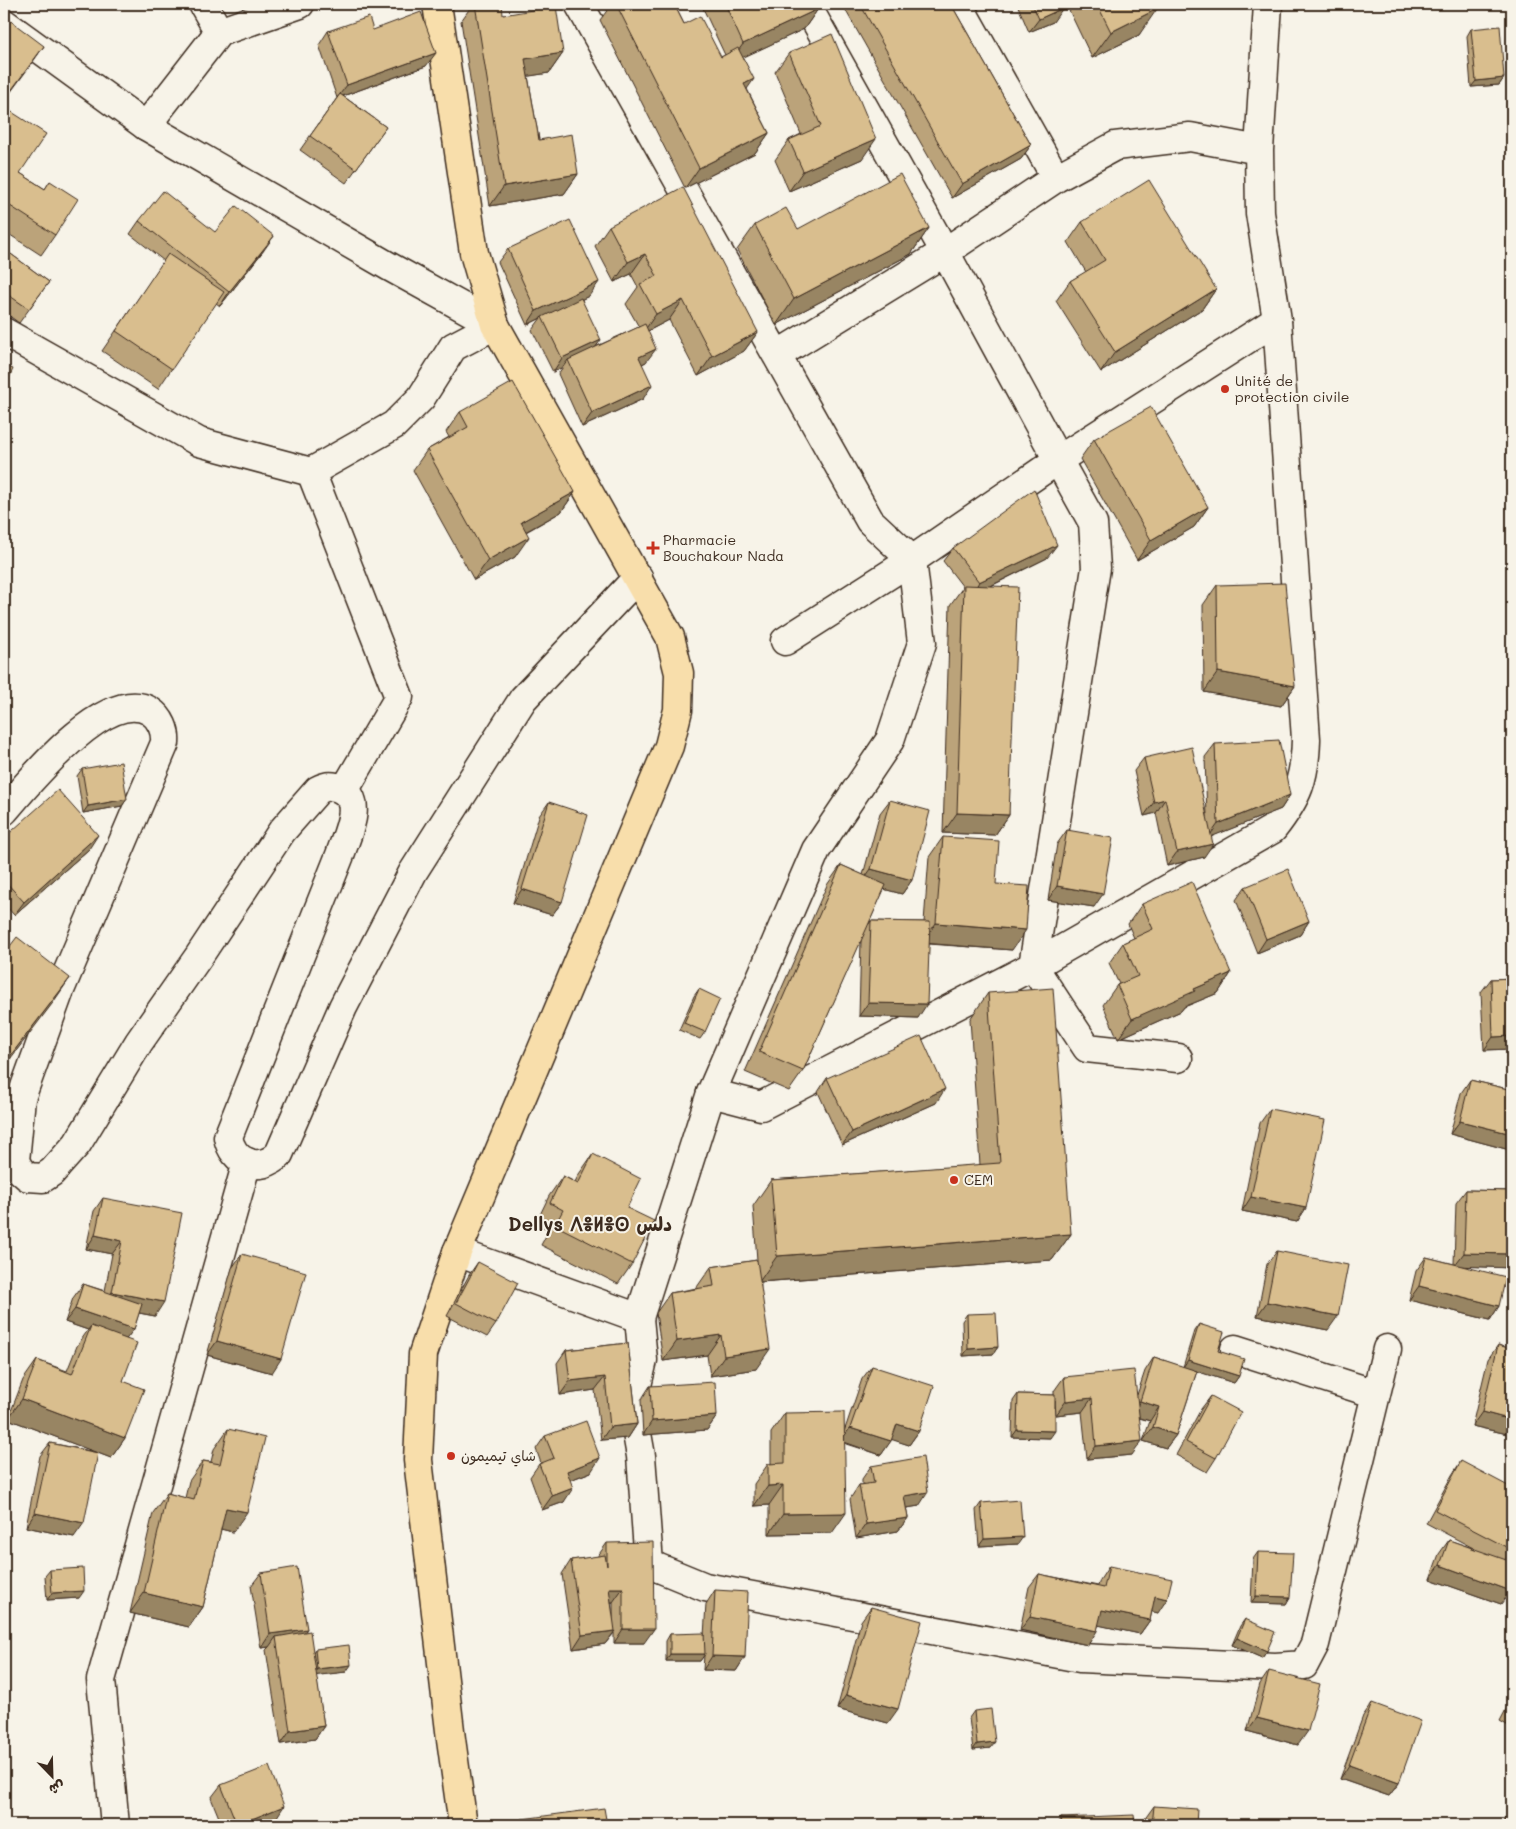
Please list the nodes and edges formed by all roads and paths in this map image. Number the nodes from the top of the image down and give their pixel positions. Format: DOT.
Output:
graph roads {
  1 [pos="203,4"];
  2 [pos="300,4"];
  3 [pos="438,4"];
  4 [pos="579,4"];
  5 [pos="806,4"];
  6 [pos="958,4"];
  7 [pos="1268,4"];
  8 [pos="4,23"];
  9 [pos="219,32"];
  10 [pos="146,126"];
  11 [pos="1259,150"];
  12 [pos="1056,178"];
  13 [pos="945,252"];
  14 [pos="1276,320"];
  15 [pos="496,325"];
  16 [pos="4,332"];
  17 [pos="777,355"];
  18 [pos="1058,460"];
  19 [pos="311,472"];
  20 [pos="912,560"];
  21 [pos="638,577"];
  22 [pos="785,641"];
  23 [pos="344,791"];
  24 [pos="4,811"];
  25 [pos="1034,966"];
  26 [pos="1178,1058"];
  27 [pos="711,1093"];
  28 [pos="248,1162"];
  29 [pos="457,1252"];
  30 [pos="639,1318"];
  31 [pos="1236,1349"];
  32 [pos="1387,1349"];
  33 [pos="1376,1394"];
  34 [pos="115,1825"];
  35 [pos="463,1825"];
  1 -- 9 [label="street"];
  2 -- 9 [label="street"];
  3 -- 15 [label="main road"];
  4 -- 17 [label="street"];
  5 -- 13 [label="street"];
  6 -- 12 [label="street"];
  7 -- 11 [label="street"];
  8 -- 10 [label="street"];
  9 -- 10 [label="street"];
  10 -- 15 [label="street"];
  11 -- 12 [label="street"];
  11 -- 14 [label="street"];
  12 -- 13 [label="street"];
  13 -- 17 [label="street"];
  13 -- 18 [label="street"];
  14 -- 18 [label="street"];
  14 -- 25 [label="street"];
  15 -- 19 [label="street"];
  15 -- 21 [label="main road"];
  16 -- 19 [label="street"];
  17 -- 20 [label="street"];
  18 -- 20 [label="street"];
  18 -- 25 [label="street"];
  19 -- 23 [label="street"];
  20 -- 22 [label="street"];
  20 -- 27 [label="street"];
  21 -- 28 [label="street"];
  21 -- 29 [label="main road"];
  23 -- 24 [label="street"];
  23 -- 28 [label="street"];
  25 -- 26 [label="street"];
  25 -- 27 [label="street"];
  27 -- 30 [label="street"];
  28 -- 34 [label="street"];
  29 -- 30 [label="street"];
  29 -- 35 [label="main road"];
  30 -- 33 [label="street"];
  31 -- 33 [label="street"];
  32 -- 33 [label="street"];
}
